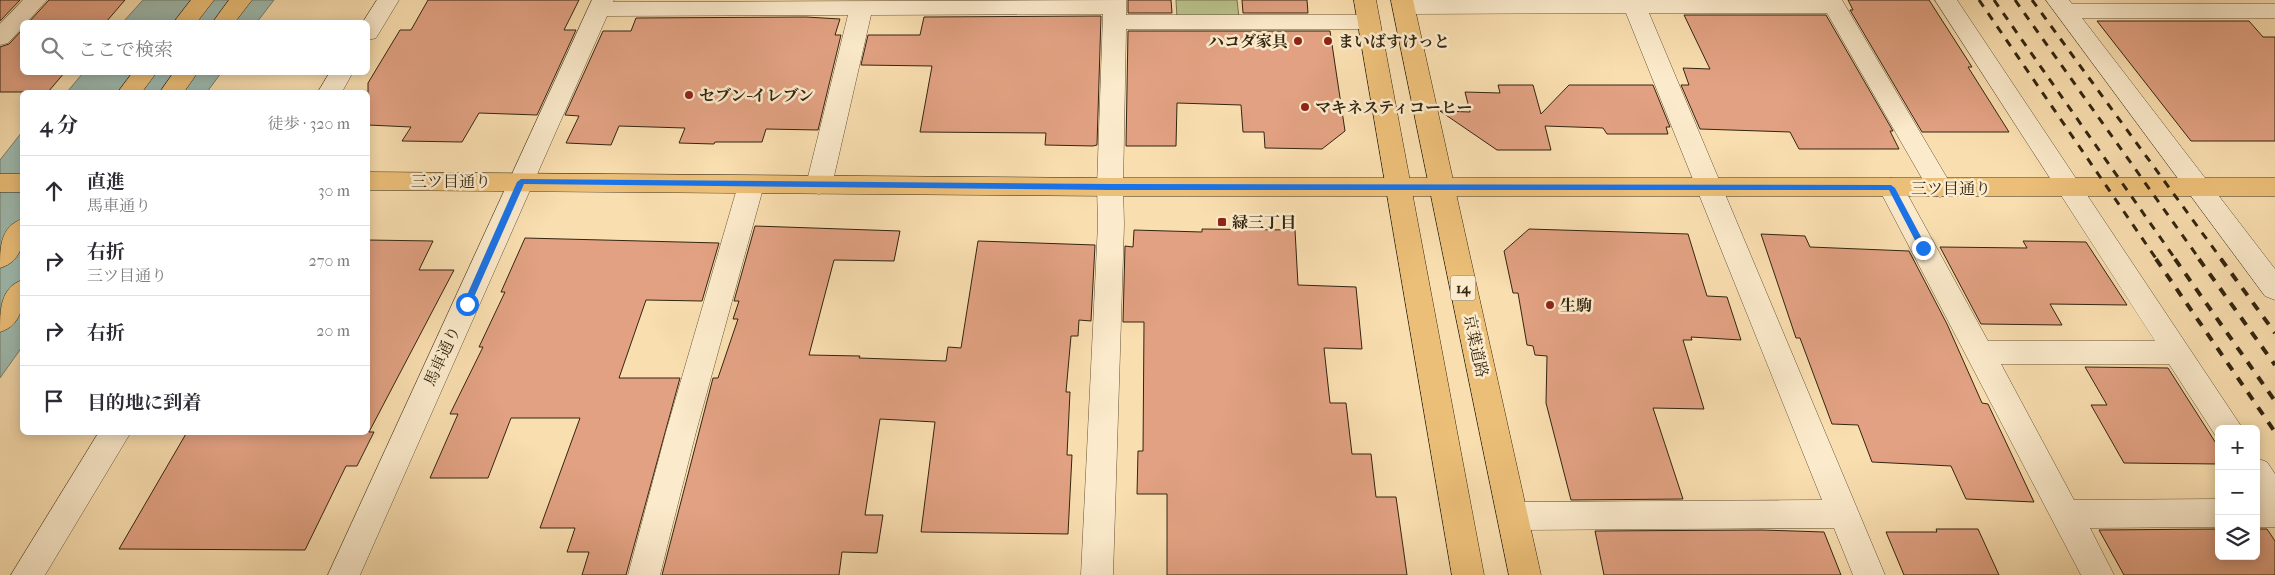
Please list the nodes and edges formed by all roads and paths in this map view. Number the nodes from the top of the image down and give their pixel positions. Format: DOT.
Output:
graph roads {
  1 [pos="36,0"];
  2 [pos="203,0"];
  3 [pos="241,0"];
  4 [pos="388,0"];
  5 [pos="1946,0"];
  6 [pos="1403,3"];
  7 [pos="1633,3"];
  8 [pos="1832,3"];
  9 [pos="862,4"];
  10 [pos="601,5"];
  11 [pos="2061,6"];
  12 [pos="1114,10"];
  13 [pos="1367,11"];
  14 [pos="2275,12"];
  15 [pos="187,20"];
  16 [pos="226,20"];
  17 [pos="370,30"];
  18 [pos="0,38"];
  19 [pos="144,75"];
  20 [pos="185,75"];
  21 [pos="340,75"];
  22 [pos="132,90"];
  23 [pos="174,90"];
  24 [pos="331,90"];
  25 [pos="370,181"];
  26 [pos="521,182"];
  27 [pos="0,183"];
  28 [pos="20,183"];
  29 [pos="751,185"];
  30 [pos="819,185"];
  31 [pos="1708,186"];
  32 [pos="1110,187"];
  33 [pos="1399,187"];
  34 [pos="1442,187"];
  35 [pos="1891,188"];
  36 [pos="1940,188"];
  37 [pos="2199,188"];
  38 [pos="2275,188"];
  39 [pos="2070,189"];
  40 [pos="20,232"];
  41 [pos="0,258"];
  42 [pos="2275,289"];
  43 [pos="20,294"];
  44 [pos="0,321"];
  45 [pos="2178,352"];
  46 [pos="1979,353"];
  47 [pos="2225,425"];
  48 [pos="114,435"];
  49 [pos="2260,477"];
  50 [pos="2275,500"];
  51 [pos="2215,513"];
  52 [pos="2260,513"];
  53 [pos="2275,513"];
  54 [pos="1844,514"];
  55 [pos="2065,514"];
  56 [pos="1513,516"];
  57 [pos="27,575"];
  58 [pos="344,575"];
  59 [pos="644,575"];
  60 [pos="1098,575"];
  61 [pos="1468,575"];
  62 [pos="1525,575"];
  63 [pos="1869,575"];
  64 [pos="2098,575"];
  1 -- 18 [label="street"];
  2 -- 15 [label="main road"];
  3 -- 16 [label="main road"];
  4 -- 17 [label="street"];
  5 -- 39 [label="street"];
  6 -- 7 [label="street"];
  6 -- 34 [label="main road, 京葉道路 / 14"];
  7 -- 8 [label="street"];
  7 -- 31 [label="street"];
  8 -- 36 [label="street"];
  9 -- 10 [label="street"];
  9 -- 12 [label="street"];
  9 -- 30 [label="street"];
  10 -- 26 [label="street, 馬車通り"];
  11 -- 14 [label="street"];
  11 -- 37 [label="street"];
  12 -- 13 [label="street"];
  12 -- 32 [label="street"];
  13 -- 33 [label="main road"];
  19 -- 22 [label="main road"];
  20 -- 23 [label="main road"];
  21 -- 24 [label="street"];
  25 -- 26 [label="main road, 三ツ目通り"];
  26 -- 29 [label="main road, 三ツ目通り"];
  26 -- 58 [label="street, 馬車通り"];
  27 -- 28 [label="main road"];
  29 -- 30 [label="main road, 三ツ目通り"];
  29 -- 59 [label="street"];
  30 -- 32 [label="main road, 三ツ目通り"];
  31 -- 34 [label="main road, 三ツ目通り"];
  31 -- 35 [label="main road, 三ツ目通り"];
  31 -- 54 [label="street"];
  32 -- 33 [label="main road, 三ツ目通り"];
  32 -- 60 [label="street"];
  33 -- 34 [label="main road, 三ツ目通り"];
  33 -- 61 [label="main road"];
  34 -- 56 [label="main road, 京葉道路 / 14"];
  35 -- 36 [label="main road, 三ツ目通り"];
  35 -- 46 [label="street"];
  36 -- 39 [label="main road, 三ツ目通り"];
  37 -- 38 [label="main road, 三ツ目通り"];
  37 -- 39 [label="main road, 三ツ目通り"];
  37 -- 42 [label="street"];
  39 -- 45 [label="street"];
  40 -- 41 [label="main road"];
  43 -- 44 [label="main road"];
  45 -- 46 [label="street"];
  45 -- 47 [label="street"];
  46 -- 55 [label="street"];
  48 -- 57 [label="street"];
  49 -- 50 [label="street"];
  51 -- 55 [label="street"];
  52 -- 53 [label="street"];
  54 -- 56 [label="street"];
  54 -- 63 [label="street"];
  55 -- 64 [label="street"];
  56 -- 62 [label="main road, 京葉道路 / 14"];
}
